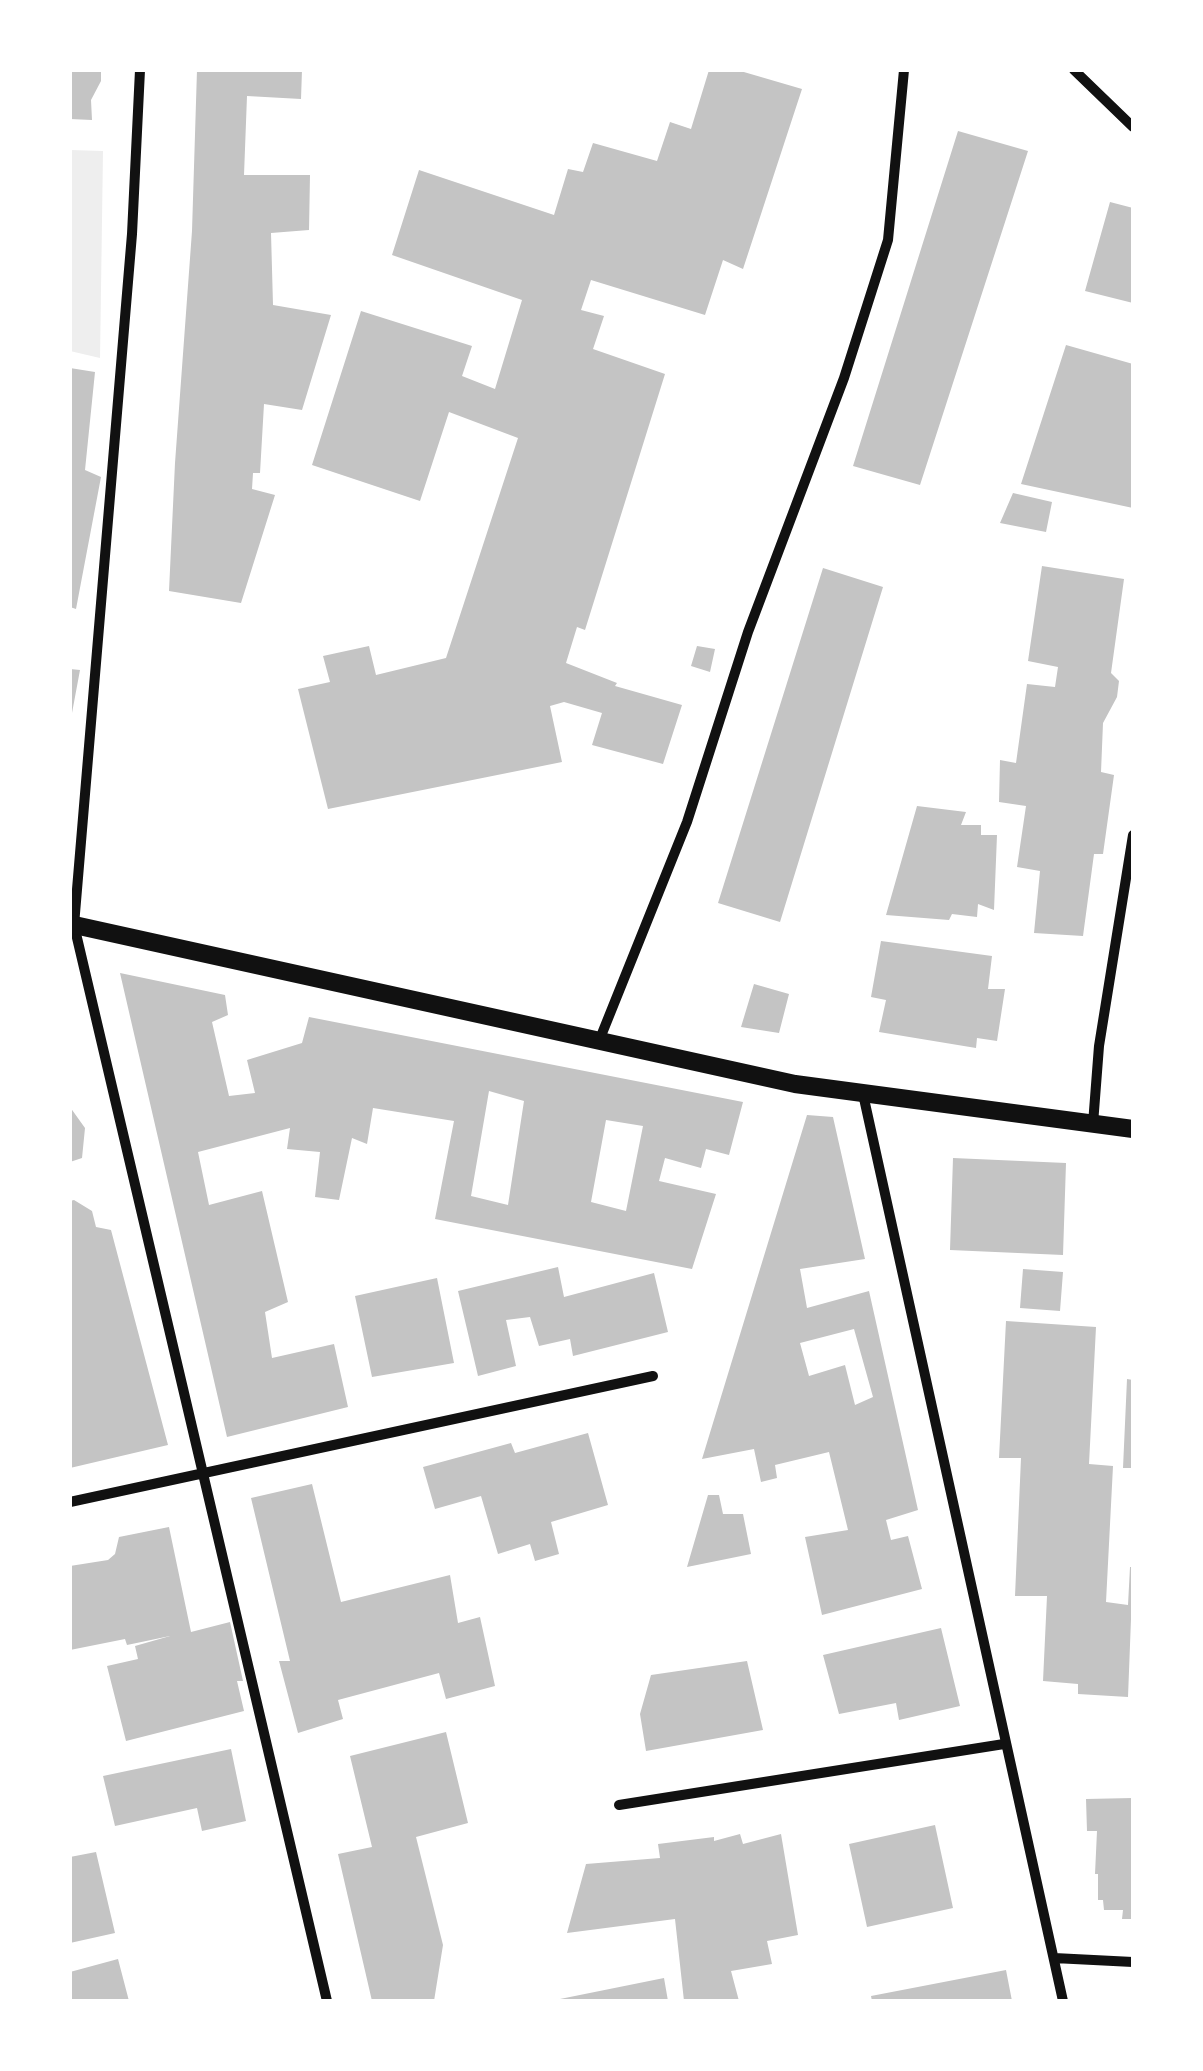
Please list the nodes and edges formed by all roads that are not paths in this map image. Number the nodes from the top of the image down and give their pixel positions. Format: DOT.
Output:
graph roads {
  1 [pos="140,70"];
  2 [pos="904,70"];
  3 [pos="1074,70"];
  4 [pos="1133,127"];
  5 [pos="1133,836"];
  6 [pos="72,924"];
  7 [pos="598,1042"];
  8 [pos="862,1094"];
  9 [pos="1093,1124"];
  10 [pos="1133,1129"];
  11 [pos="653,1376"];
  12 [pos="203,1472"];
  13 [pos="70,1502"];
  14 [pos="1004,1744"];
  15 [pos="619,1805"];
  16 [pos="1054,1958"];
  17 [pos="1133,1962"];
  18 [pos="327,2001"];
  19 [pos="1063,2001"];
  1 -- 6 [label="street"];
  2 -- 7 [label="street"];
  3 -- 4 [label="street"];
  5 -- 9 [label="street"];
  6 -- 7 [label="street"];
  6 -- 12 [label="street"];
  7 -- 8 [label="street"];
  8 -- 9 [label="street"];
  8 -- 14 [label="street"];
  9 -- 10 [label="street"];
  11 -- 12 [label="street"];
  12 -- 13 [label="street"];
  12 -- 18 [label="street"];
  14 -- 15 [label="street"];
  14 -- 16 [label="street"];
  16 -- 17 [label="street"];
  16 -- 19 [label="street"];
}
